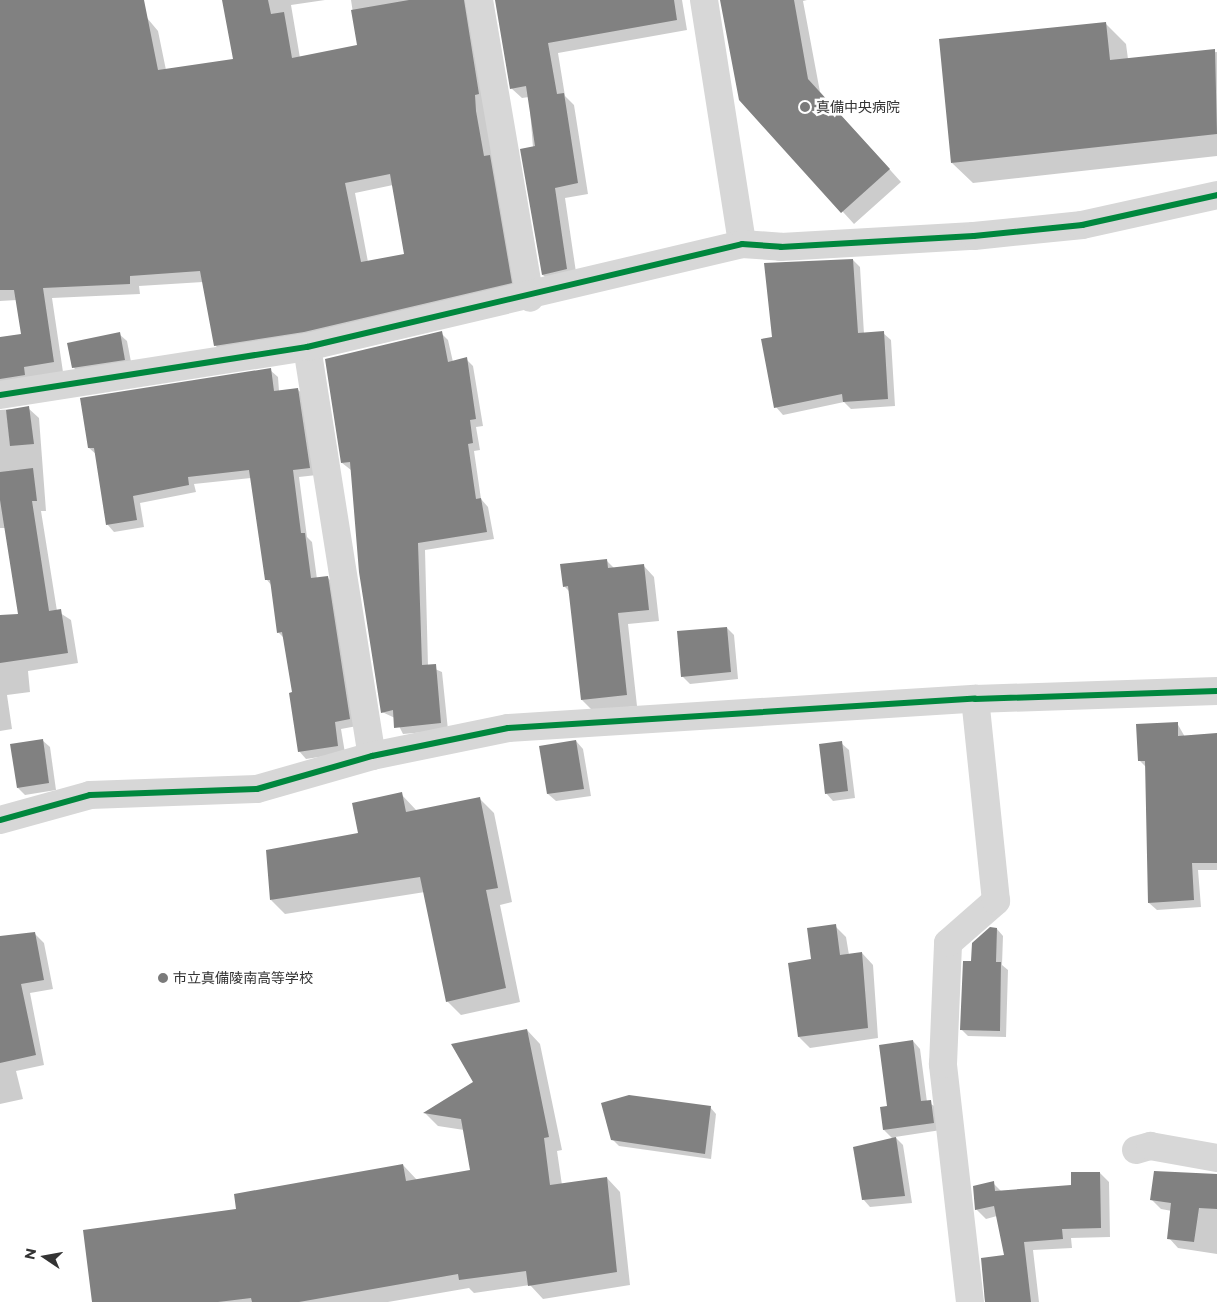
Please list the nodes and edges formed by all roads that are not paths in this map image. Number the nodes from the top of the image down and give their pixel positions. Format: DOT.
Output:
graph roads {
  1 [pos="479,0"];
  2 [pos="704,0"];
  3 [pos="1217,195"];
  4 [pos="742,244"];
  5 [pos="530,298"];
  6 [pos="308,347"];
  7 [pos="0,395"];
  8 [pos="1217,691"];
  9 [pos="975,699"];
  10 [pos="372,756"];
  11 [pos="0,820"];
  12 [pos="1136,1150"];
  13 [pos="1217,1158"];
  14 [pos="970,1302"];
  1 -- 5 [label="street"];
  2 -- 4 [label="street"];
  3 -- 4 [label="street"];
  4 -- 5 [label="street"];
  5 -- 6 [label="street"];
  6 -- 7 [label="street"];
  6 -- 10 [label="street"];
  8 -- 9 [label="street"];
  9 -- 10 [label="street"];
  9 -- 14 [label="street"];
  10 -- 11 [label="street"];
  12 -- 13 [label="street"];
}
